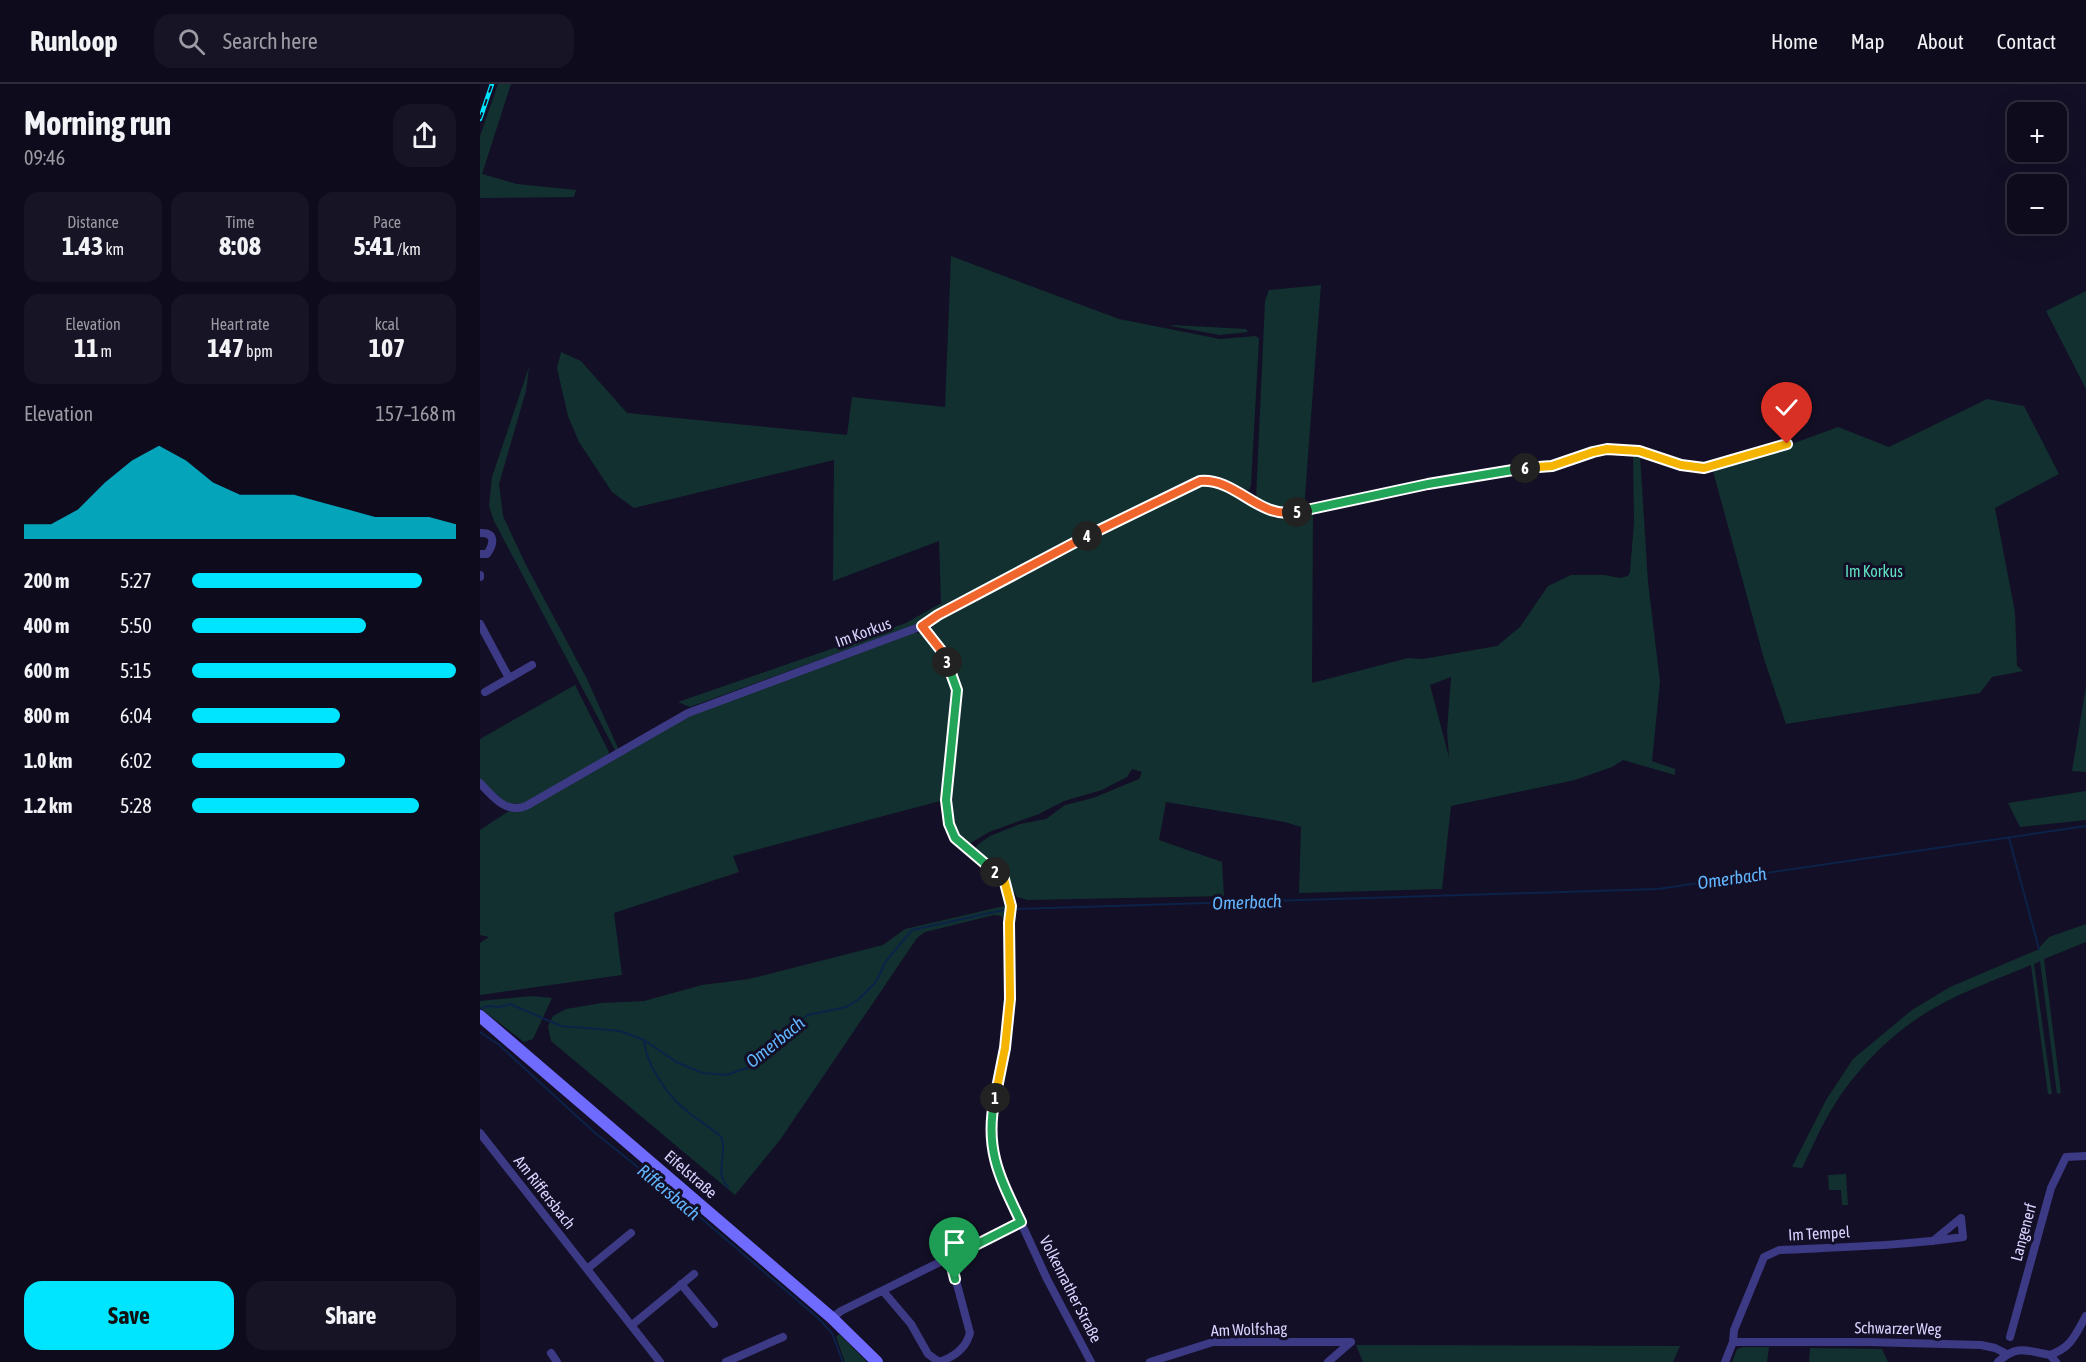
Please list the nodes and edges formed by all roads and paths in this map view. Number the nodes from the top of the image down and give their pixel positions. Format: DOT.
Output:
graph roads {
  1 [pos="1787,444"];
  2 [pos="480,533"];
  3 [pos="480,554"];
  4 [pos="480,624"];
  5 [pos="922,626"];
  6 [pos="532,665"];
  7 [pos="509,678"];
  8 [pos="485,692"];
  9 [pos="480,783"];
  10 [pos="480,1016"];
  11 [pos="480,1133"];
  12 [pos="2086,1155"];
  13 [pos="1021,1222"];
  14 [pos="631,1233"];
  15 [pos="1933,1241"];
  16 [pos="950,1258"];
  17 [pos="587,1269"];
  18 [pos="694,1274"];
  19 [pos="681,1284"];
  20 [pos="883,1291"];
  21 [pos="2086,1316"];
  22 [pos="832,1318"];
  23 [pos="714,1324"];
  24 [pos="632,1325"];
  25 [pos="783,1337"];
  26 [pos="2010,1337"];
  27 [pos="1733,1342"];
  28 [pos="551,1353"];
  29 [pos="2007,1354"];
  30 [pos="2053,1359"];
  31 [pos="557,1362"];
  32 [pos="660,1362"];
  33 [pos="726,1362"];
  34 [pos="877,1362"];
  35 [pos="1090,1362"];
  36 [pos="1150,1362"];
  37 [pos="1328,1362"];
  38 [pos="1725,1362"];
  39 [pos="1998,1362"];
  1 -- 5 [label="street, Im Korkus"];
  2 -- 3 [label="street"];
  4 -- 7 [label="street"];
  5 -- 9 [label="street, Im Korkus"];
  5 -- 13 [label="street, Volkenrather Straße"];
  6 -- 7 [label="street"];
  7 -- 8 [label="street"];
  10 -- 22 [label="main road, Eifelstraße"];
  11 -- 17 [label="street, Am Riffersbach"];
  12 -- 26 [label="street, Langenerf"];
  13 -- 16 [label="street"];
  13 -- 35 [label="street, Volkenrather Straße"];
  14 -- 17 [label="street"];
  15 -- 27 [label="street, Im Tempel"];
  16 -- 20 [label="street"];
  16 -- 20 [label="street"];
  17 -- 24 [label="street, Am Riffersbach"];
  18 -- 19 [label="street"];
  19 -- 23 [label="street"];
  19 -- 24 [label="street"];
  20 -- 22 [label="street"];
  21 -- 30 [label="street"];
  22 -- 34 [label="main road, Eifelstraße"];
  24 -- 32 [label="street, Am Riffersbach"];
  25 -- 33 [label="street"];
  27 -- 29 [label="street, Schwarzer Weg"];
  27 -- 38 [label="street, Im Tempel"];
  28 -- 31 [label="street"];
  29 -- 30 [label="street, Schwarzer Weg"];
  29 -- 39 [label="street"];
  36 -- 37 [label="street, Am Wolfshag"];
}
